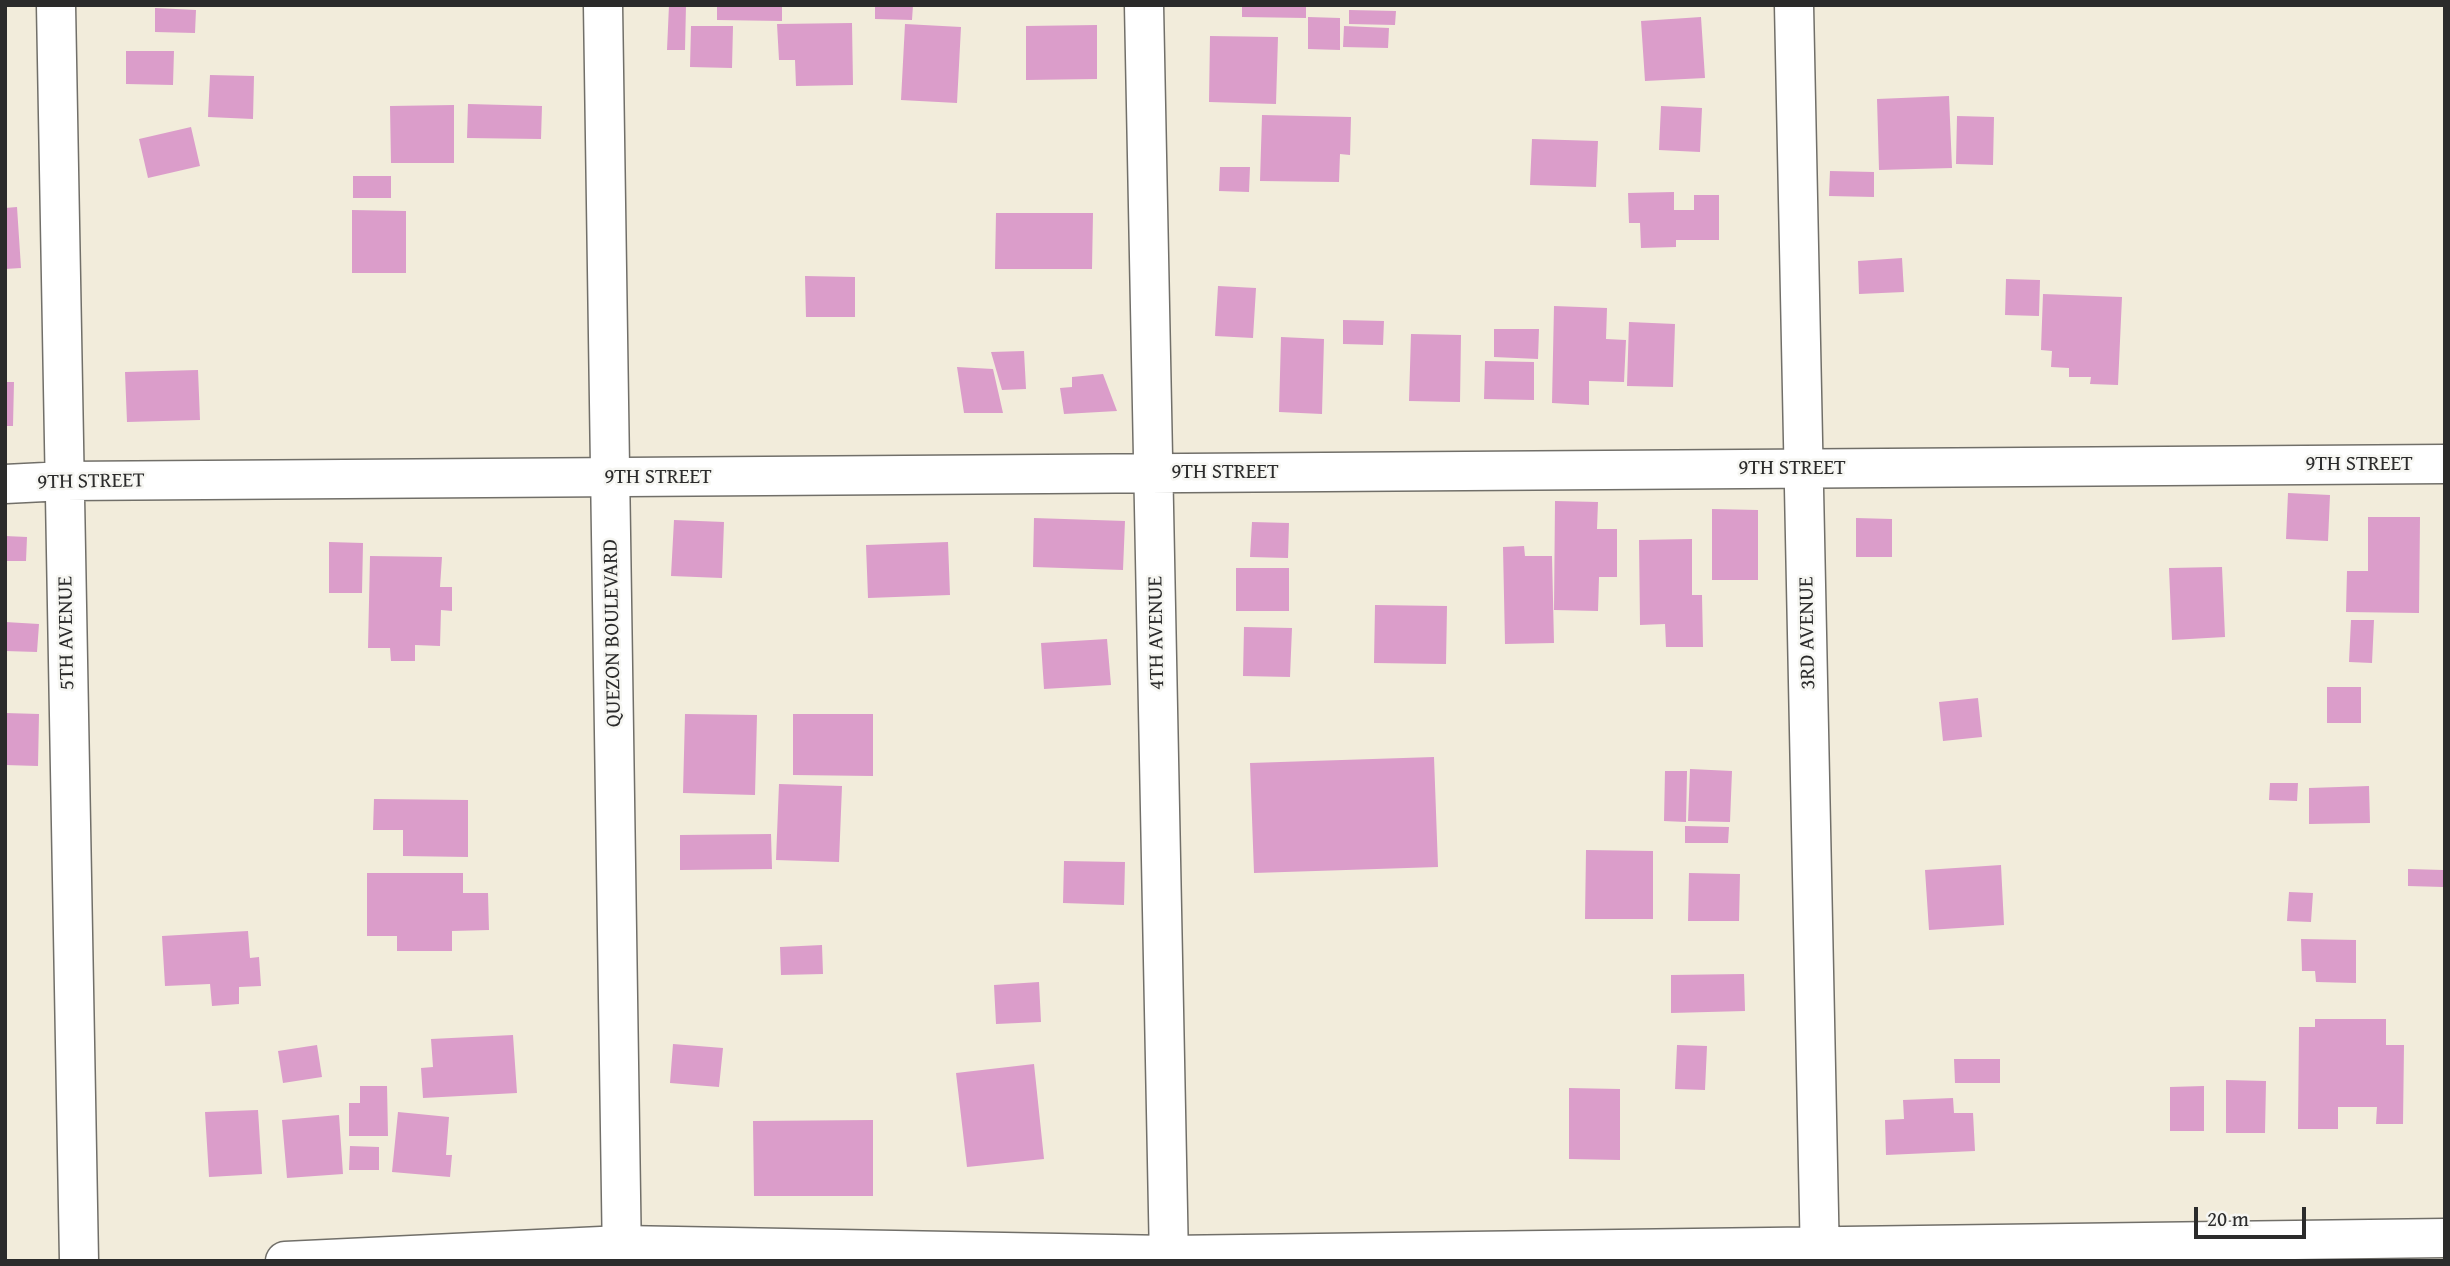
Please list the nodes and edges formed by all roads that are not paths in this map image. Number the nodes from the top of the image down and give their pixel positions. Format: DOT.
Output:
graph roads {
  1 [pos="56,5"];
  2 [pos="603,5"];
  3 [pos="1144,5"];
  4 [pos="1794,5"];
  5 [pos="2445,464"];
  6 [pos="1804,468"];
  7 [pos="1154,474"];
  8 [pos="611,478"];
  9 [pos="65,481"];
  10 [pos="5,484"];
  11 [pos="2445,1238"];
  12 [pos="622,1253"];
  13 [pos="1820,1253"];
  14 [pos="1169,1258"];
  15 [pos="79,1261"];
  16 [pos="285,1261"];
  1 -- 9 [label="main road, 5TH AVENUE"];
  2 -- 8 [label="main road, QUEZON BOULEVARD"];
  3 -- 7 [label="main road, 4TH AVENUE"];
  4 -- 6 [label="main road, 3RD AVENUE"];
  5 -- 6 [label="main road, 9TH STREET"];
  6 -- 7 [label="main road, 9TH STREET"];
  6 -- 13 [label="main road, 3RD AVENUE"];
  7 -- 8 [label="main road, 9TH STREET"];
  7 -- 14 [label="main road, 4TH AVENUE"];
  8 -- 9 [label="main road, 9TH STREET"];
  8 -- 12 [label="main road, QUEZON BOULEVARD"];
  9 -- 10 [label="main road, 9TH STREET"];
  9 -- 15 [label="main road, 5TH AVENUE"];
  11 -- 13 [label="main road"];
  12 -- 14 [label="main road"];
  12 -- 16 [label="main road"];
  13 -- 14 [label="main road"];
}
